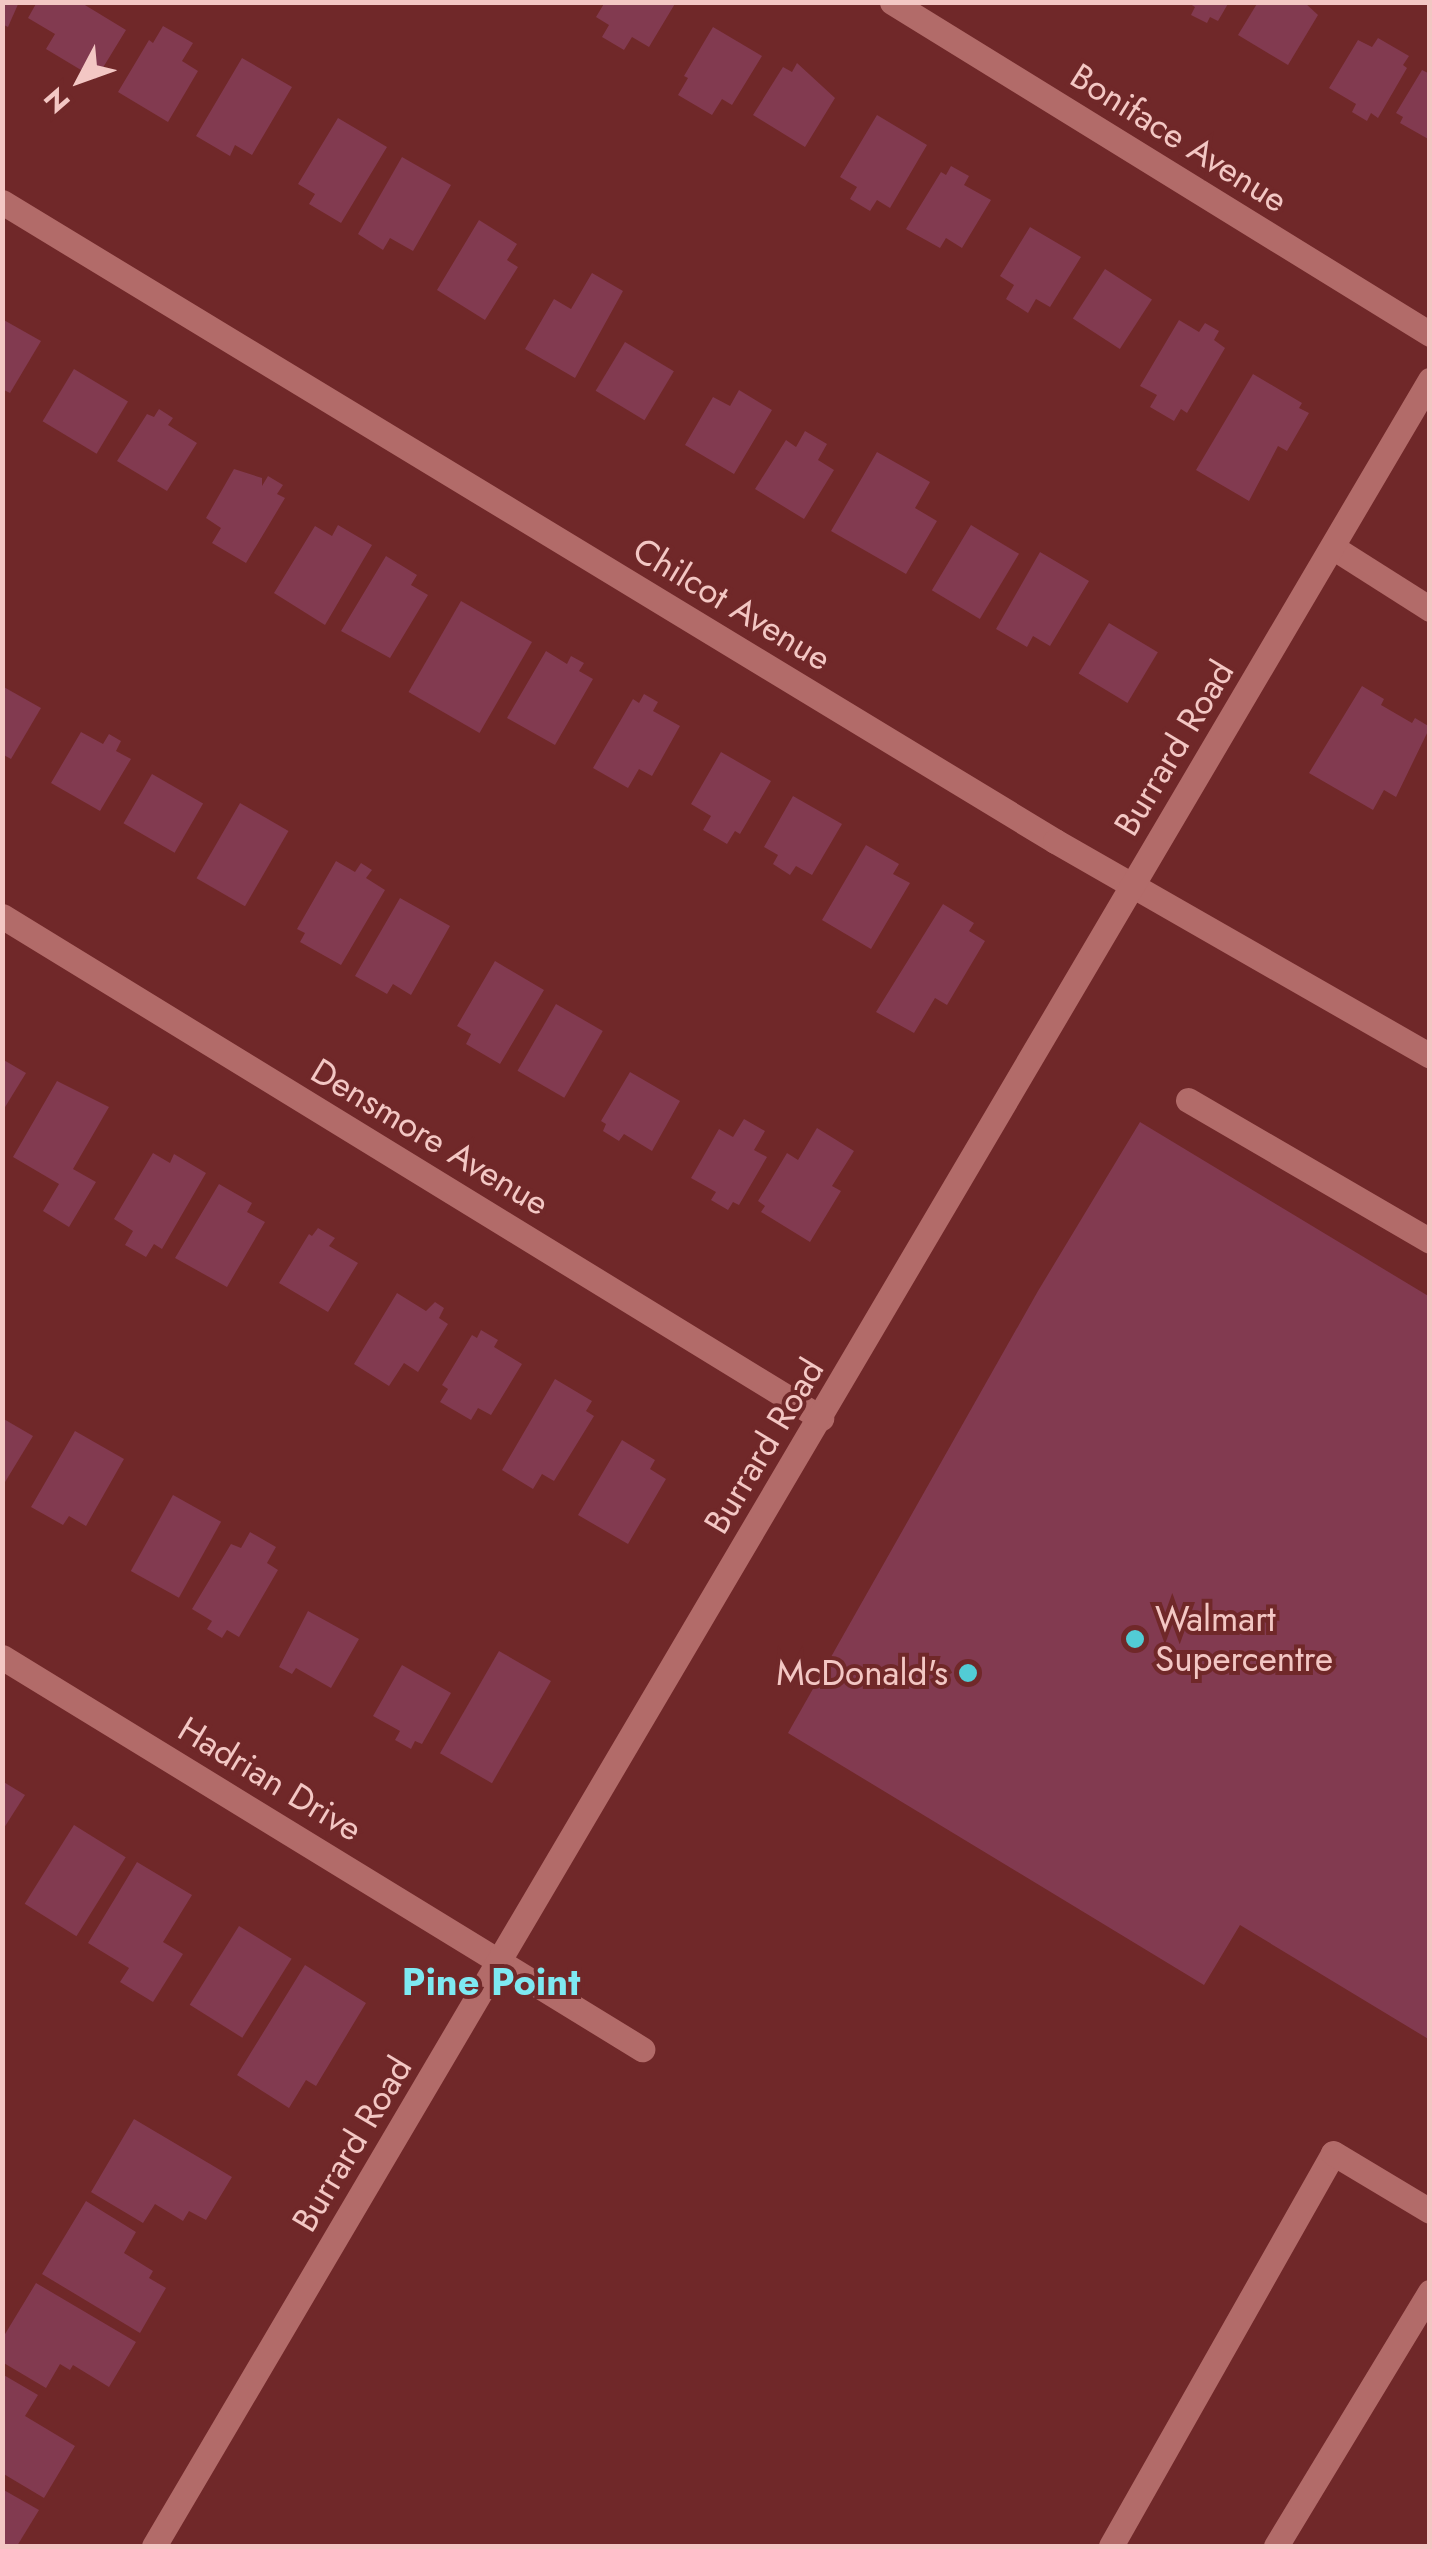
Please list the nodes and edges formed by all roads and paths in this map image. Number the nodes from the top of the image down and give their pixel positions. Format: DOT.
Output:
graph roads {
  1 [pos="892,2"];
  2 [pos="2,202"];
  3 [pos="1430,334"];
  4 [pos="1430,380"];
  5 [pos="1334,548"];
  6 [pos="1430,608"];
  7 [pos="1134,885"];
  8 [pos="2,916"];
  9 [pos="1430,1056"];
  10 [pos="1188,1100"];
  11 [pos="1429,1239"];
  12 [pos="821,1418"];
  13 [pos="2,1656"];
  14 [pos="500,1961"];
  15 [pos="642,2049"];
  16 [pos="1430,2211"];
  17 [pos="1430,2292"];
  18 [pos="154,2546"];
  19 [pos="1112,2546"];
  20 [pos="1276,2546"];
  1 -- 3 [label="street, Boniface Avenue"];
  2 -- 7 [label="street, Chilcot Avenue"];
  4 -- 5 [label="street, Burrard Road"];
  5 -- 6 [label="street"];
  5 -- 7 [label="street, Burrard Road"];
  7 -- 9 [label="street, Chilcot Avenue"];
  7 -- 12 [label="street, Burrard Road"];
  8 -- 12 [label="street, Densmore Avenue"];
  10 -- 11 [label="street"];
  12 -- 14 [label="street, Burrard Road"];
  13 -- 14 [label="street, Hadrian Drive"];
  14 -- 15 [label="street, Hadrian Drive"];
  14 -- 18 [label="street, Burrard Road"];
  16 -- 19 [label="street"];
  17 -- 20 [label="street"];
}
